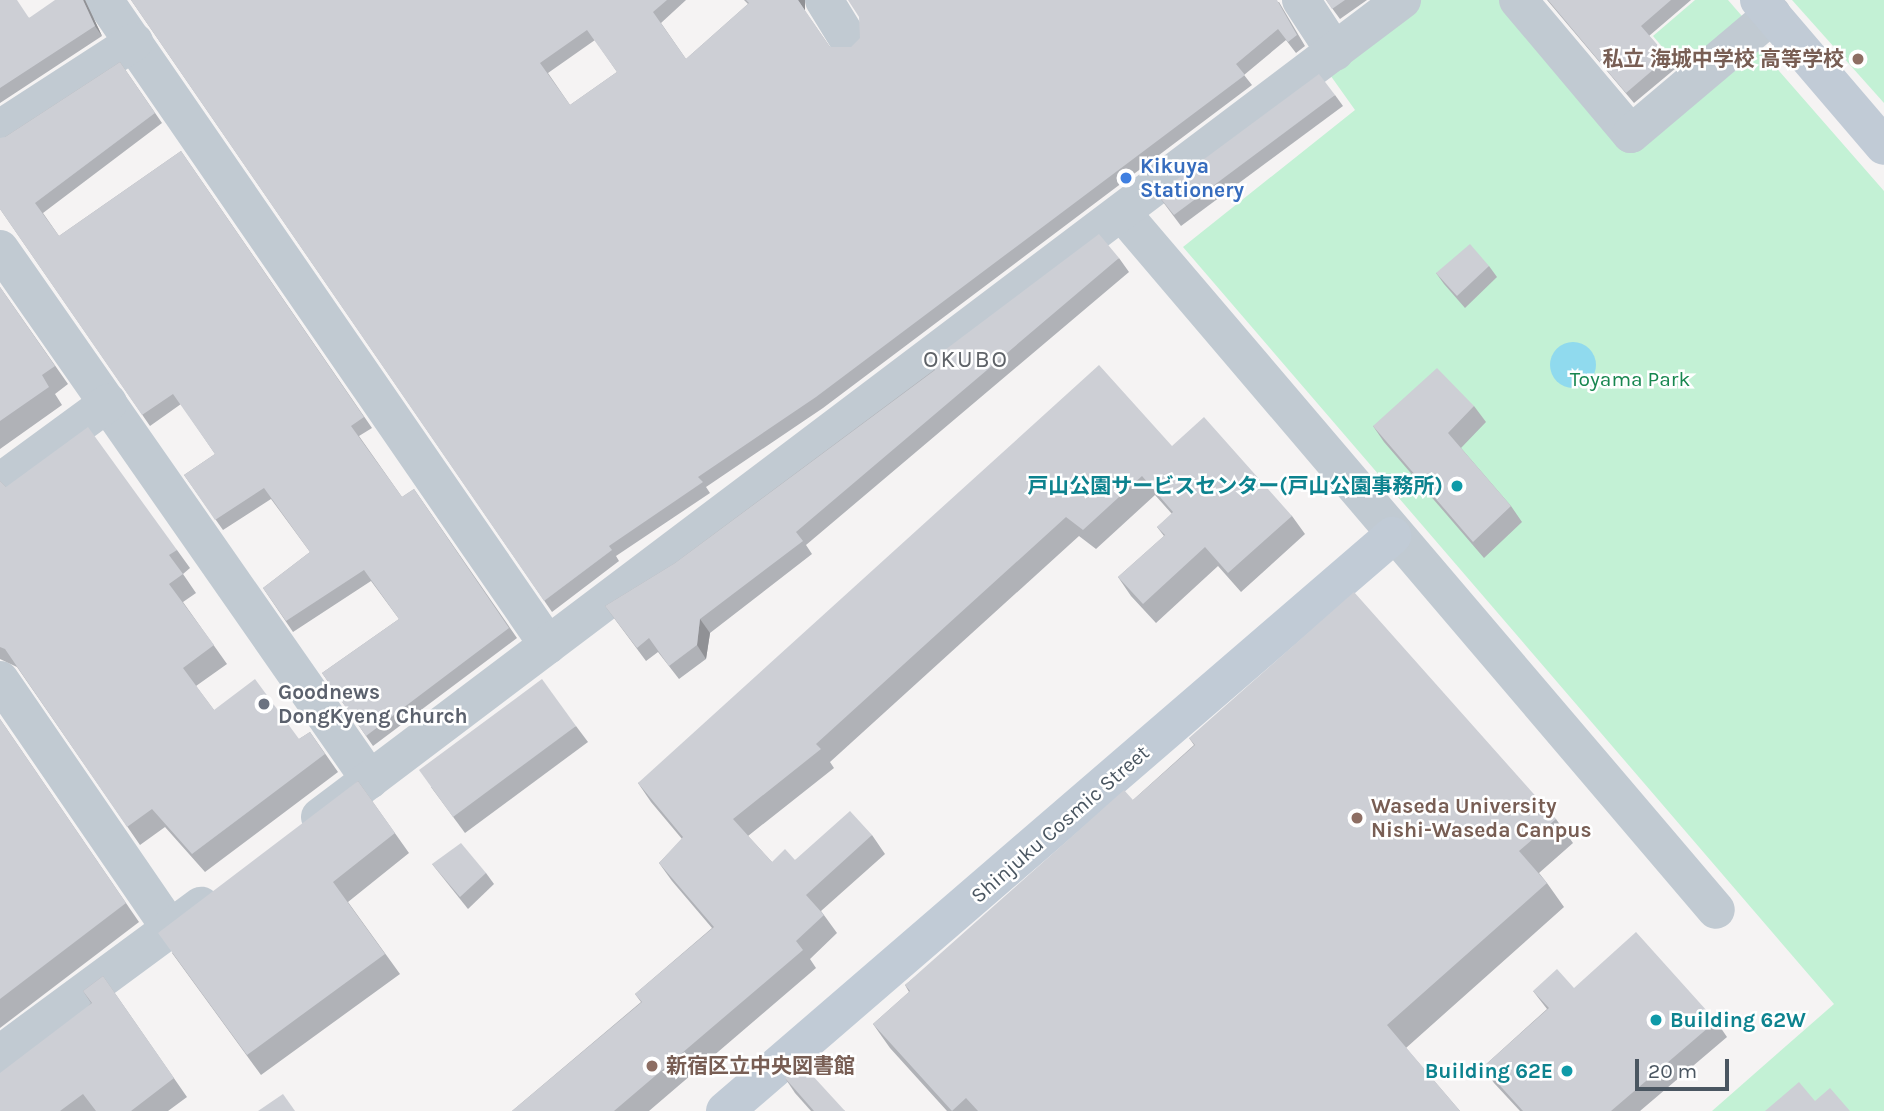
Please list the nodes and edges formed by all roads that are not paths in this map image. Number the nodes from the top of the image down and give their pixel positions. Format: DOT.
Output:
graph roads {
  1 [pos="104,0"];
  2 [pos="824,0"];
  3 [pos="1301,0"];
  4 [pos="1402,0"];
  5 [pos="1518,0"];
  6 [pos="1765,8"];
  7 [pos="848,39"];
  8 [pos="134,42"];
  9 [pos="1335,52"];
  10 [pos="0,129"];
  11 [pos="1884,146"];
  12 [pos="1123,214"];
  13 [pos="0,248"];
  14 [pos="108,403"];
  15 [pos="0,482"];
  16 [pos="1392,536"];
  17 [pos="548,645"];
  18 [pos="0,680"];
  19 [pos="370,780"];
  20 [pos="293,838"];
  21 [pos="226,887"];
  22 [pos="1716,910"];
  23 [pos="170,929"];
  24 [pos="0,1054"];
  25 [pos="725,1111"];
  1 -- 8 [label="street"];
  2 -- 7 [label="street"];
  3 -- 9 [label="street"];
  4 -- 9 [label="street"];
  5 -- 6 [label="street"];
  6 -- 11 [label="street"];
  8 -- 10 [label="street"];
  8 -- 17 [label="street"];
  9 -- 12 [label="street"];
  12 -- 16 [label="street"];
  12 -- 17 [label="street"];
  13 -- 14 [label="street"];
  14 -- 15 [label="street"];
  14 -- 19 [label="street"];
  16 -- 22 [label="street"];
  16 -- 25 [label="street, Shinjuku Cosmic Street"];
  17 -- 19 [label="street"];
  18 -- 23 [label="street"];
  19 -- 20 [label="street"];
  21 -- 23 [label="street"];
  23 -- 24 [label="street"];
}
